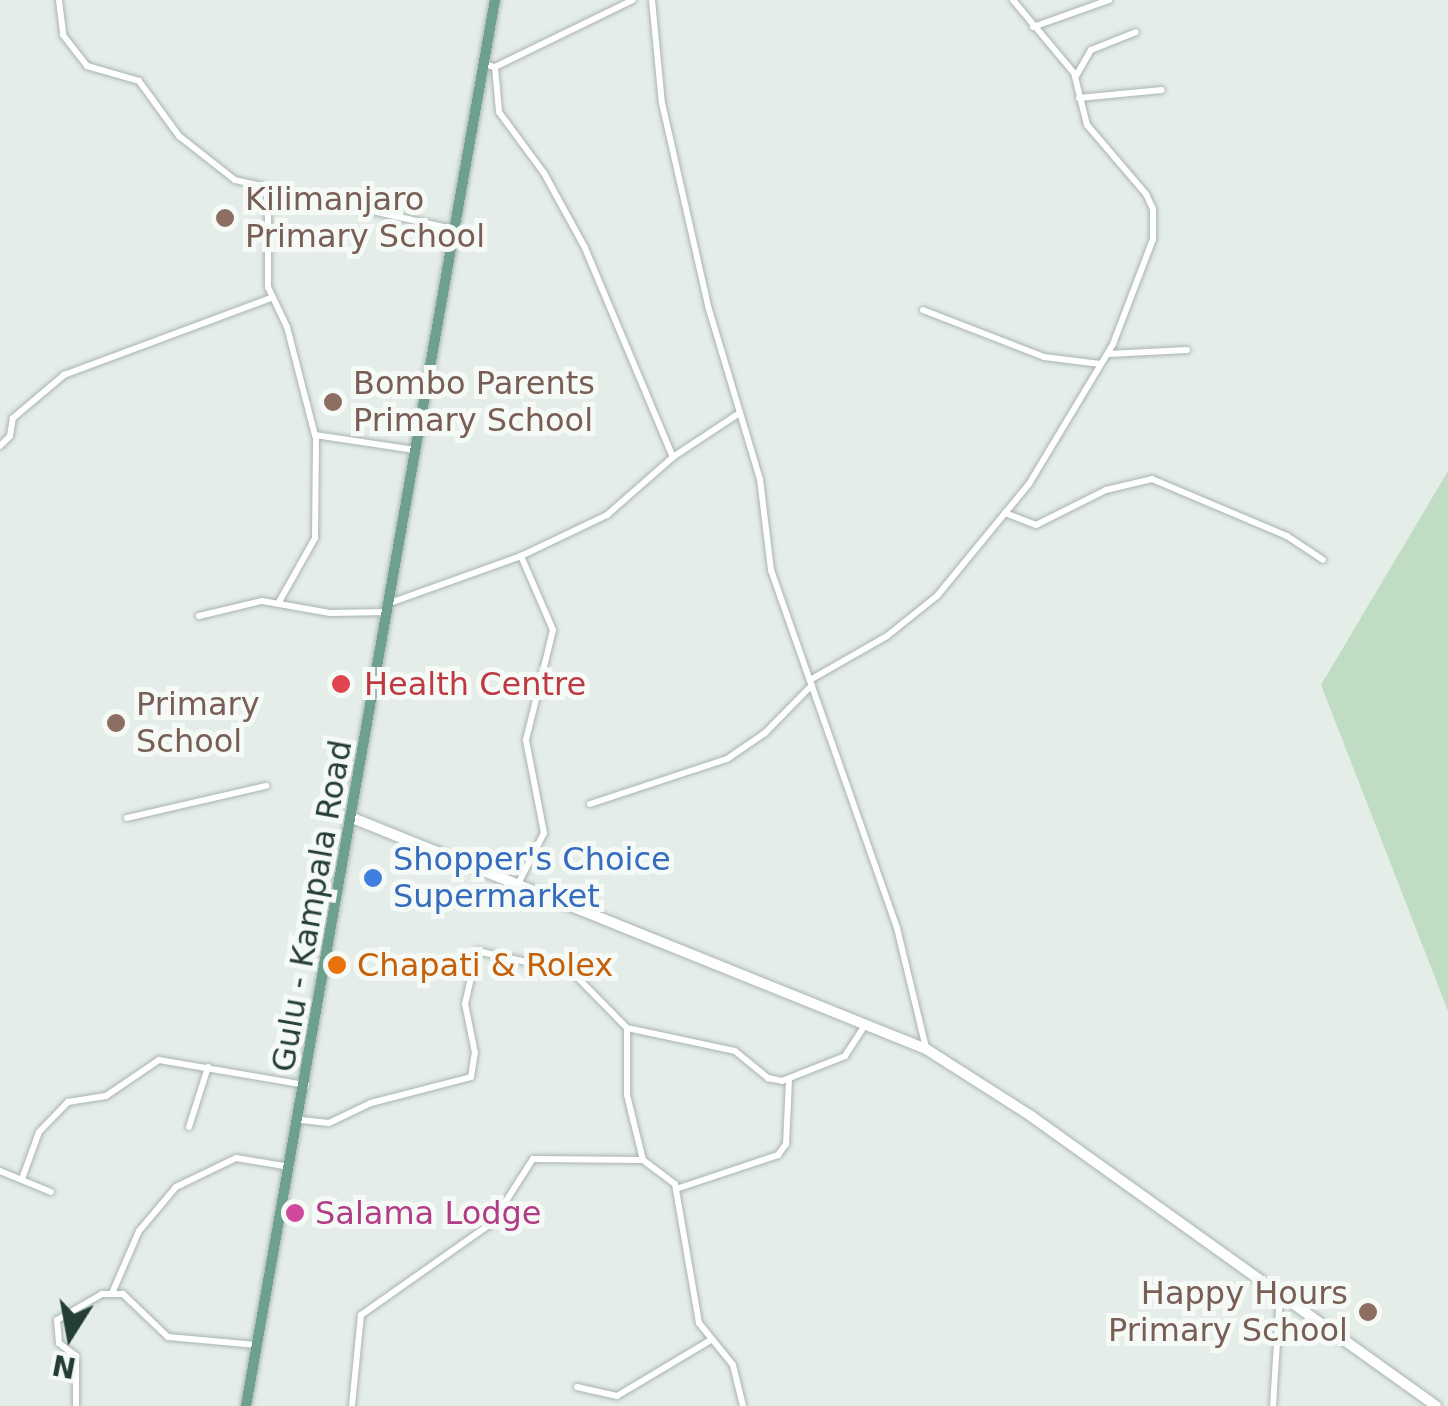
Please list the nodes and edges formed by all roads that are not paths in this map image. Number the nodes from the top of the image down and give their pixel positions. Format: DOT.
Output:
graph roads {
  1 [pos="59,0"];
  2 [pos="495,0"];
  3 [pos="633,0"];
  4 [pos="652,0"];
  5 [pos="1013,0"];
  6 [pos="1109,0"];
  7 [pos="1033,28"];
  8 [pos="1136,32"];
  9 [pos="482,64"];
  10 [pos="495,67"];
  11 [pos="1075,77"];
  12 [pos="1162,90"];
  13 [pos="1079,98"];
  14 [pos="268,191"];
  15 [pos="452,229"];
  16 [pos="270,298"];
  17 [pos="922,310"];
  18 [pos="1187,350"];
  19 [pos="1108,354"];
  20 [pos="1102,364"];
  21 [pos="738,414"];
  22 [pos="316,436"];
  23 [pos="0,446"];
  24 [pos="415,450"];
  25 [pos="673,458"];
  26 [pos="1006,513"];
  27 [pos="522,556"];
  28 [pos="1323,560"];
  29 [pos="278,602"];
  30 [pos="390,608"];
  31 [pos="200,616"];
  32 [pos="811,682"];
  33 [pos="266,786"];
  34 [pos="590,804"];
  35 [pos="126,818"];
  36 [pos="355,819"];
  37 [pos="518,884"];
  38 [pos="865,1026"];
  39 [pos="627,1028"];
  40 [pos="926,1049"];
  41 [pos="208,1067"];
  42 [pos="789,1080"];
  43 [pos="307,1086"];
  44 [pos="301,1120"];
  45 [pos="189,1126"];
  46 [pos="643,1160"];
  47 [pos="292,1167"];
  48 [pos="0,1171"];
  49 [pos="22,1178"];
  50 [pos="676,1189"];
  51 [pos="51,1192"];
  52 [pos="113,1292"];
  53 [pos="1280,1296"];
  54 [pos="711,1340"];
  55 [pos="258,1345"];
  56 [pos="577,1387"];
  57 [pos="76,1406"];
  58 [pos="246,1406"];
  59 [pos="352,1406"];
  60 [pos="743,1406"];
  61 [pos="1272,1406"];
  62 [pos="1436,1406"];
  1 -- 14 [label="street"];
  2 -- 9 [label="main road, Gulu - Kampala Road"];
  3 -- 10 [label="street"];
  4 -- 21 [label="street"];
  5 -- 7 [label="street"];
  6 -- 7 [label="street"];
  7 -- 11 [label="street"];
  8 -- 11 [label="street"];
  9 -- 10 [label="street"];
  9 -- 15 [label="main road, Gulu - Kampala Road"];
  10 -- 25 [label="street"];
  11 -- 13 [label="street"];
  12 -- 13 [label="street"];
  13 -- 19 [label="street"];
  14 -- 15 [label="street"];
  14 -- 16 [label="street"];
  15 -- 24 [label="main road, Gulu - Kampala Road"];
  16 -- 22 [label="street"];
  16 -- 23 [label="street"];
  17 -- 20 [label="street"];
  18 -- 19 [label="street"];
  19 -- 20 [label="street"];
  20 -- 26 [label="street"];
  21 -- 25 [label="street"];
  21 -- 32 [label="street"];
  22 -- 24 [label="street"];
  22 -- 29 [label="street"];
  24 -- 30 [label="main road, Gulu - Kampala Road"];
  25 -- 27 [label="street"];
  26 -- 28 [label="street"];
  26 -- 32 [label="street"];
  27 -- 30 [label="street"];
  27 -- 37 [label="street"];
  29 -- 30 [label="street"];
  29 -- 31 [label="street"];
  30 -- 36 [label="main road, Gulu - Kampala Road"];
  32 -- 34 [label="street"];
  32 -- 40 [label="street"];
  33 -- 35 [label="street"];
  36 -- 37 [label="street"];
  36 -- 43 [label="main road, Gulu - Kampala Road"];
  37 -- 38 [label="street"];
  38 -- 40 [label="street"];
  38 -- 42 [label="street"];
  39 -- 42 [label="street"];
  39 -- 44 [label="street"];
  39 -- 46 [label="street"];
  40 -- 53 [label="street"];
  41 -- 43 [label="street"];
  41 -- 45 [label="street"];
  41 -- 49 [label="street"];
  42 -- 50 [label="street"];
  43 -- 44 [label="main road, Gulu - Kampala Road"];
  44 -- 47 [label="main road, Gulu - Kampala Road"];
  46 -- 50 [label="street"];
  46 -- 59 [label="street"];
  47 -- 52 [label="street"];
  47 -- 55 [label="main road, Gulu - Kampala Road"];
  48 -- 49 [label="street"];
  49 -- 51 [label="street"];
  50 -- 54 [label="street"];
  52 -- 55 [label="street"];
  52 -- 57 [label="street"];
  53 -- 61 [label="street"];
  53 -- 62 [label="street"];
  54 -- 56 [label="street"];
  54 -- 60 [label="street"];
  55 -- 58 [label="main road, Gulu - Kampala Road"];
}
